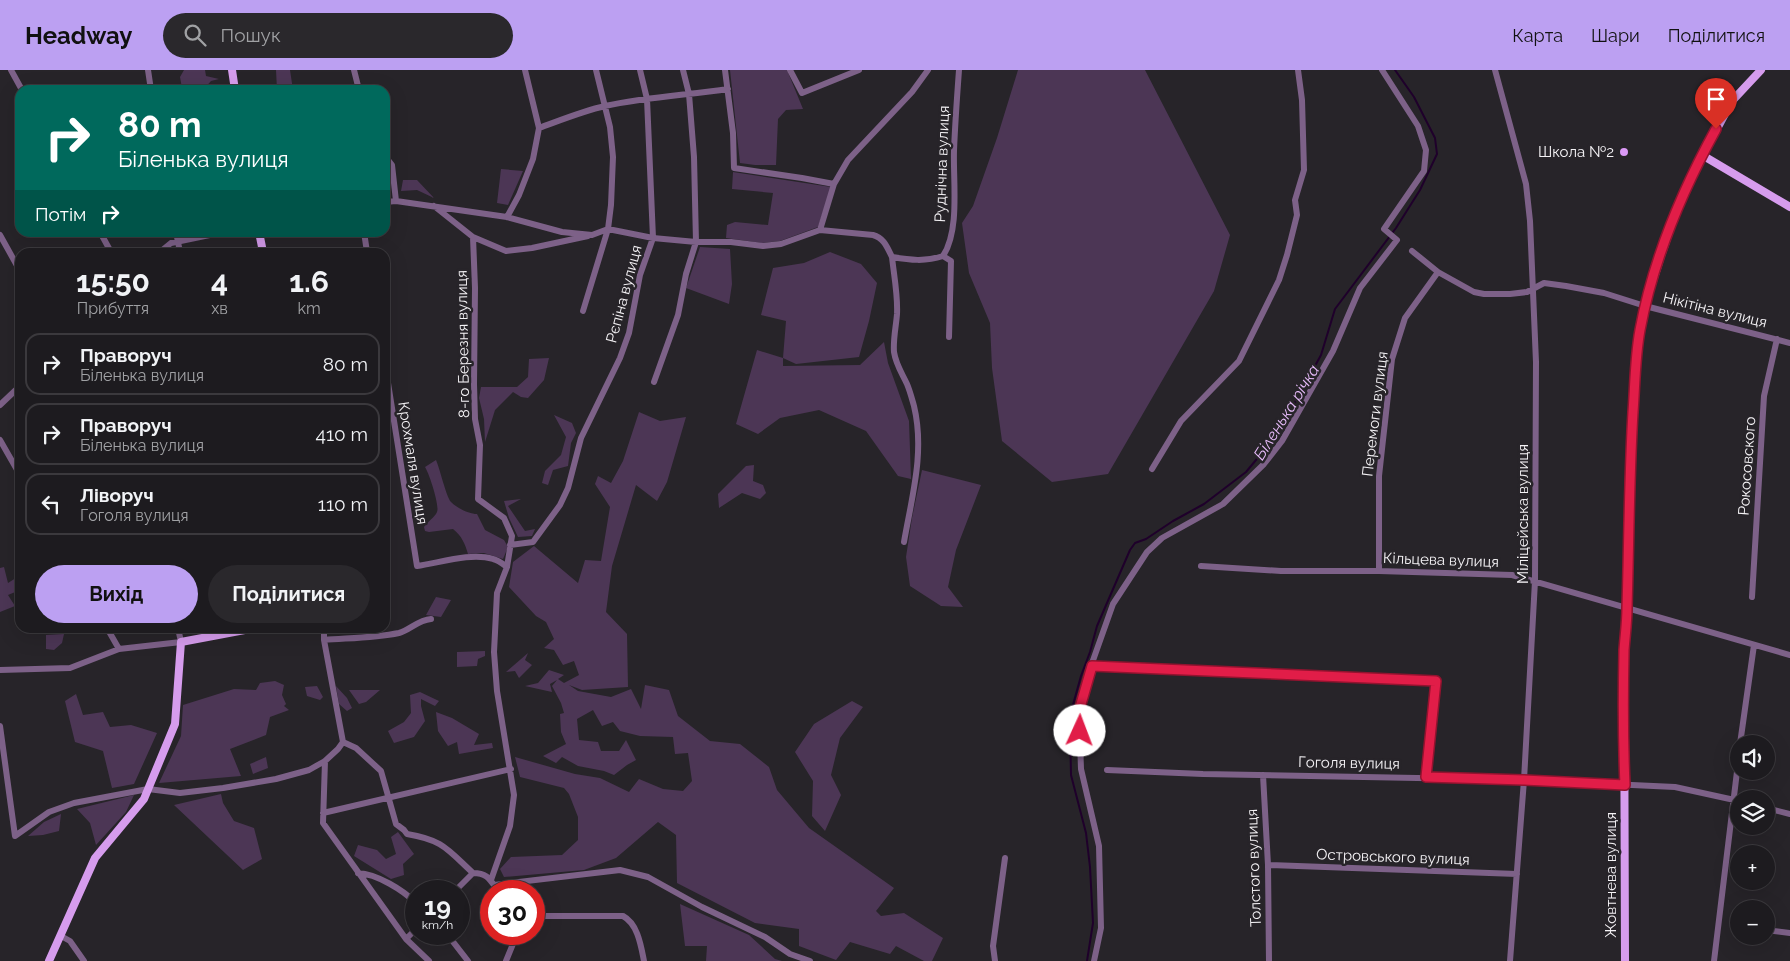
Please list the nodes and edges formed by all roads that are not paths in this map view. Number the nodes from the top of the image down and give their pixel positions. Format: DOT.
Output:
graph roads {
  1 [pos="11,70"];
  2 [pos="148,70"];
  3 [pos="232,70"];
  4 [pos="354,70"];
  5 [pos="525,70"];
  6 [pos="596,70"];
  7 [pos="640,70"];
  8 [pos="683,70"];
  9 [pos="725,70"];
  10 [pos="790,70"];
  11 [pos="859,70"];
  12 [pos="928,70"];
  13 [pos="959,70"];
  14 [pos="1298,70"];
  15 [pos="1382,70"];
  16 [pos="1495,70"];
  17 [pos="1761,70"];
  18 [pos="19,85"];
  19 [pos="150,85"];
  20 [pos="234,85"];
  21 [pos="358,85"];
  22 [pos="728,89"];
  23 [pos="689,94"];
  24 [pos="647,98"];
  25 [pos="606,106"];
  26 [pos="539,128"];
  27 [pos="1702,155"];
  28 [pos="390,162"];
  29 [pos="834,184"];
  30 [pos="396,201"];
  31 [pos="390,202"];
  32 [pos="434,206"];
  33 [pos="1790,207"];
  34 [pos="507,217"];
  35 [pos="608,230"];
  36 [pos="820,230"];
  37 [pos="0,235"];
  38 [pos="592,235"];
  39 [pos="103,237"];
  40 [pos="177,237"];
  41 [pos="198,237"];
  42 [pos="473,237"];
  43 [pos="653,238"];
  44 [pos="178,241"];
  45 [pos="696,242"];
  46 [pos="109,248"];
  47 [pos="165,248"];
  48 [pos="179,248"];
  49 [pos="1412,251"];
  50 [pos="943,256"];
  51 [pos="892,257"];
  52 [pos="15,262"];
  53 [pos="1438,272"];
  54 [pos="1533,289"];
  55 [pos="1646,306"];
  56 [pos="583,311"];
  57 [pos="949,337"];
  58 [pos="1777,338"];
  59 [pos="1790,343"];
  60 [pos="654,382"];
  61 [pos="15,391"];
  62 [pos="390,396"];
  63 [pos="0,405"];
  64 [pos="0,440"];
  65 [pos="15,466"];
  66 [pos="1152,469"];
  67 [pos="904,542"];
  68 [pos="510,545"];
  69 [pos="507,566"];
  70 [pos="1201,566"];
  71 [pos="1379,571"];
  72 [pos="1535,581"];
  73 [pos="1752,598"];
  74 [pos="1627,609"];
  75 [pos="431,619"];
  76 [pos="110,633"];
  77 [pos="179,633"];
  78 [pos="223,633"];
  79 [pos="324,633"];
  80 [pos="324,640"];
  81 [pos="182,642"];
  82 [pos="1754,644"];
  83 [pos="119,649"];
  84 [pos="1790,655"];
  85 [pos="1092,666"];
  86 [pos="0,670"];
  87 [pos="0,726"];
  88 [pos="1741,735"];
  89 [pos="343,742"];
  90 [pos="325,761"];
  91 [pos="511,769"];
  92 [pos="1107,770"];
  93 [pos="1263,775"];
  94 [pos="1426,777"];
  95 [pos="1524,780"];
  96 [pos="1625,785"];
  97 [pos="148,789"];
  98 [pos="389,796"];
  99 [pos="1730,799"];
  100 [pos="1775,810"];
  101 [pos="323,813"];
  102 [pos="1790,814"];
  103 [pos="1731,835"];
  104 [pos="1006,858"];
  105 [pos="1268,865"];
  106 [pos="358,873"];
  107 [pos="473,873"];
  108 [pos="1517,874"];
  109 [pos="466,880"];
  110 [pos="490,880"];
  111 [pos="493,880"];
  112 [pos="513,880"];
  113 [pos="405,892"];
  114 [pos="545,916"];
  115 [pos="1775,931"];
  116 [pos="1790,933"];
  117 [pos="61,936"];
  118 [pos="405,938"];
  119 [pos="412,945"];
  120 [pos="456,945"];
  121 [pos="512,945"];
  122 [pos="49,961"];
  123 [pos="84,961"];
  124 [pos="429,961"];
  125 [pos="468,961"];
  126 [pos="506,961"];
  127 [pos="644,961"];
  128 [pos="810,961"];
  129 [pos="995,961"];
  130 [pos="1094,961"];
  131 [pos="1269,961"];
  132 [pos="1510,961"];
  133 [pos="1625,961"];
  134 [pos="1714,961"];
  1 -- 18 [label="street"];
  2 -- 19 [label="street"];
  3 -- 20 [label="main road"];
  4 -- 21 [label="street"];
  5 -- 26 [label="street"];
  6 -- 25 [label="street"];
  7 -- 24 [label="street, Рєпіна вулиця"];
  8 -- 23 [label="street"];
  9 -- 22 [label="street"];
  10 -- 11 [label="street"];
  12 -- 29 [label="street"];
  13 -- 50 [label="street, Руднічна вулиця"];
  14 -- 66 [label="street"];
  15 -- 85 [label="street"];
  16 -- 54 [label="street, Міліцейська вулиця"];
  17 -- 27 [label="main road, Жовтнева вулиця"];
  22 -- 23 [label="street"];
  22 -- 29 [label="street"];
  23 -- 24 [label="street"];
  23 -- 45 [label="street"];
  24 -- 25 [label="street"];
  24 -- 43 [label="street, Рєпіна вулиця"];
  25 -- 26 [label="street"];
  25 -- 35 [label="street"];
  26 -- 34 [label="street"];
  27 -- 33 [label="main road"];
  27 -- 55 [label="main road, Жовтнева вулиця"];
  28 -- 30 [label="street"];
  29 -- 36 [label="street"];
  30 -- 31 [label="street"];
  30 -- 32 [label="street"];
  32 -- 34 [label="street"];
  32 -- 42 [label="street"];
  34 -- 38 [label="street"];
  35 -- 38 [label="street"];
  35 -- 43 [label="street"];
  35 -- 56 [label="street"];
  36 -- 45 [label="street"];
  36 -- 51 [label="street"];
  37 -- 52 [label="street"];
  38 -- 42 [label="street"];
  39 -- 46 [label="street"];
  40 -- 44 [label="street"];
  41 -- 44 [label="street"];
  42 -- 68 [label="street, 8-го Березня вулиця"];
  43 -- 45 [label="street"];
  43 -- 68 [label="street, Рєпіна вулиця"];
  44 -- 47 [label="street"];
  44 -- 48 [label="street"];
  45 -- 60 [label="street"];
  49 -- 53 [label="street, Нікітіна вулиця"];
  50 -- 51 [label="street"];
  50 -- 57 [label="street"];
  51 -- 67 [label="street"];
  53 -- 54 [label="street, Нікітіна вулиця"];
  53 -- 71 [label="street, Перемоги вулиця"];
  54 -- 55 [label="street, Нікітіна вулиця"];
  54 -- 72 [label="street, Міліцейська вулиця"];
  55 -- 58 [label="street, Нікітіна вулиця"];
  55 -- 74 [label="main road, Жовтнева вулиця"];
  58 -- 59 [label="street, Нікітіна вулиця"];
  58 -- 73 [label="street, Рокосовского"];
  61 -- 63 [label="street"];
  62 -- 69 [label="street, Крохмаля вулиця"];
  64 -- 65 [label="street"];
  68 -- 69 [label="street"];
  69 -- 91 [label="street"];
  70 -- 71 [label="street, Кільцева вулиця"];
  71 -- 72 [label="street, Кільцева вулиця"];
  72 -- 74 [label="street, Кільцева вулиця"];
  72 -- 95 [label="street, Міліцейська вулиця"];
  74 -- 82 [label="street, Кільцева вулиця"];
  74 -- 96 [label="main road, Жовтнева вулиця"];
  75 -- 80 [label="street"];
  76 -- 83 [label="street"];
  77 -- 81 [label="street"];
  78 -- 81 [label="main road"];
  79 -- 80 [label="street"];
  80 -- 89 [label="street"];
  81 -- 83 [label="street"];
  81 -- 97 [label="main road"];
  82 -- 84 [label="street, Кільцева вулиця"];
  82 -- 88 [label="street"];
  83 -- 86 [label="street"];
  85 -- 94 [label="street"];
  85 -- 130 [label="street"];
  87 -- 97 [label="street"];
  89 -- 90 [label="street"];
  89 -- 98 [label="street"];
  90 -- 97 [label="street"];
  90 -- 101 [label="street"];
  91 -- 98 [label="street"];
  91 -- 111 [label="street"];
  92 -- 93 [label="street, Гоголя вулиця"];
  93 -- 94 [label="street, Гоголя вулиця"];
  93 -- 105 [label="street, Толстого вулиця"];
  94 -- 95 [label="street, Гоголя вулиця"];
  95 -- 96 [label="street, Гоголя вулиця"];
  95 -- 108 [label="street, Міліцейська вулиця"];
  96 -- 99 [label="street, Гоголя вулиця"];
  96 -- 133 [label="main road, Жовтнева вулиця"];
  97 -- 117 [label="main road"];
  98 -- 101 [label="street"];
  98 -- 107 [label="street"];
  100 -- 102 [label="street"];
  101 -- 106 [label="street"];
  103 -- 134 [label="street"];
  104 -- 129 [label="street"];
  105 -- 108 [label="street, Островського вулиця"];
  105 -- 131 [label="street, Толстого вулиця"];
  106 -- 113 [label="street"];
  106 -- 118 [label="street"];
  107 -- 109 [label="street"];
  107 -- 110 [label="street"];
  108 -- 132 [label="street, Міліцейська вулиця"];
  112 -- 128 [label="street"];
  114 -- 127 [label="street"];
  115 -- 116 [label="street"];
  117 -- 122 [label="main road"];
  117 -- 123 [label="street"];
  119 -- 124 [label="street"];
  120 -- 125 [label="street"];
  121 -- 126 [label="street"];
}
